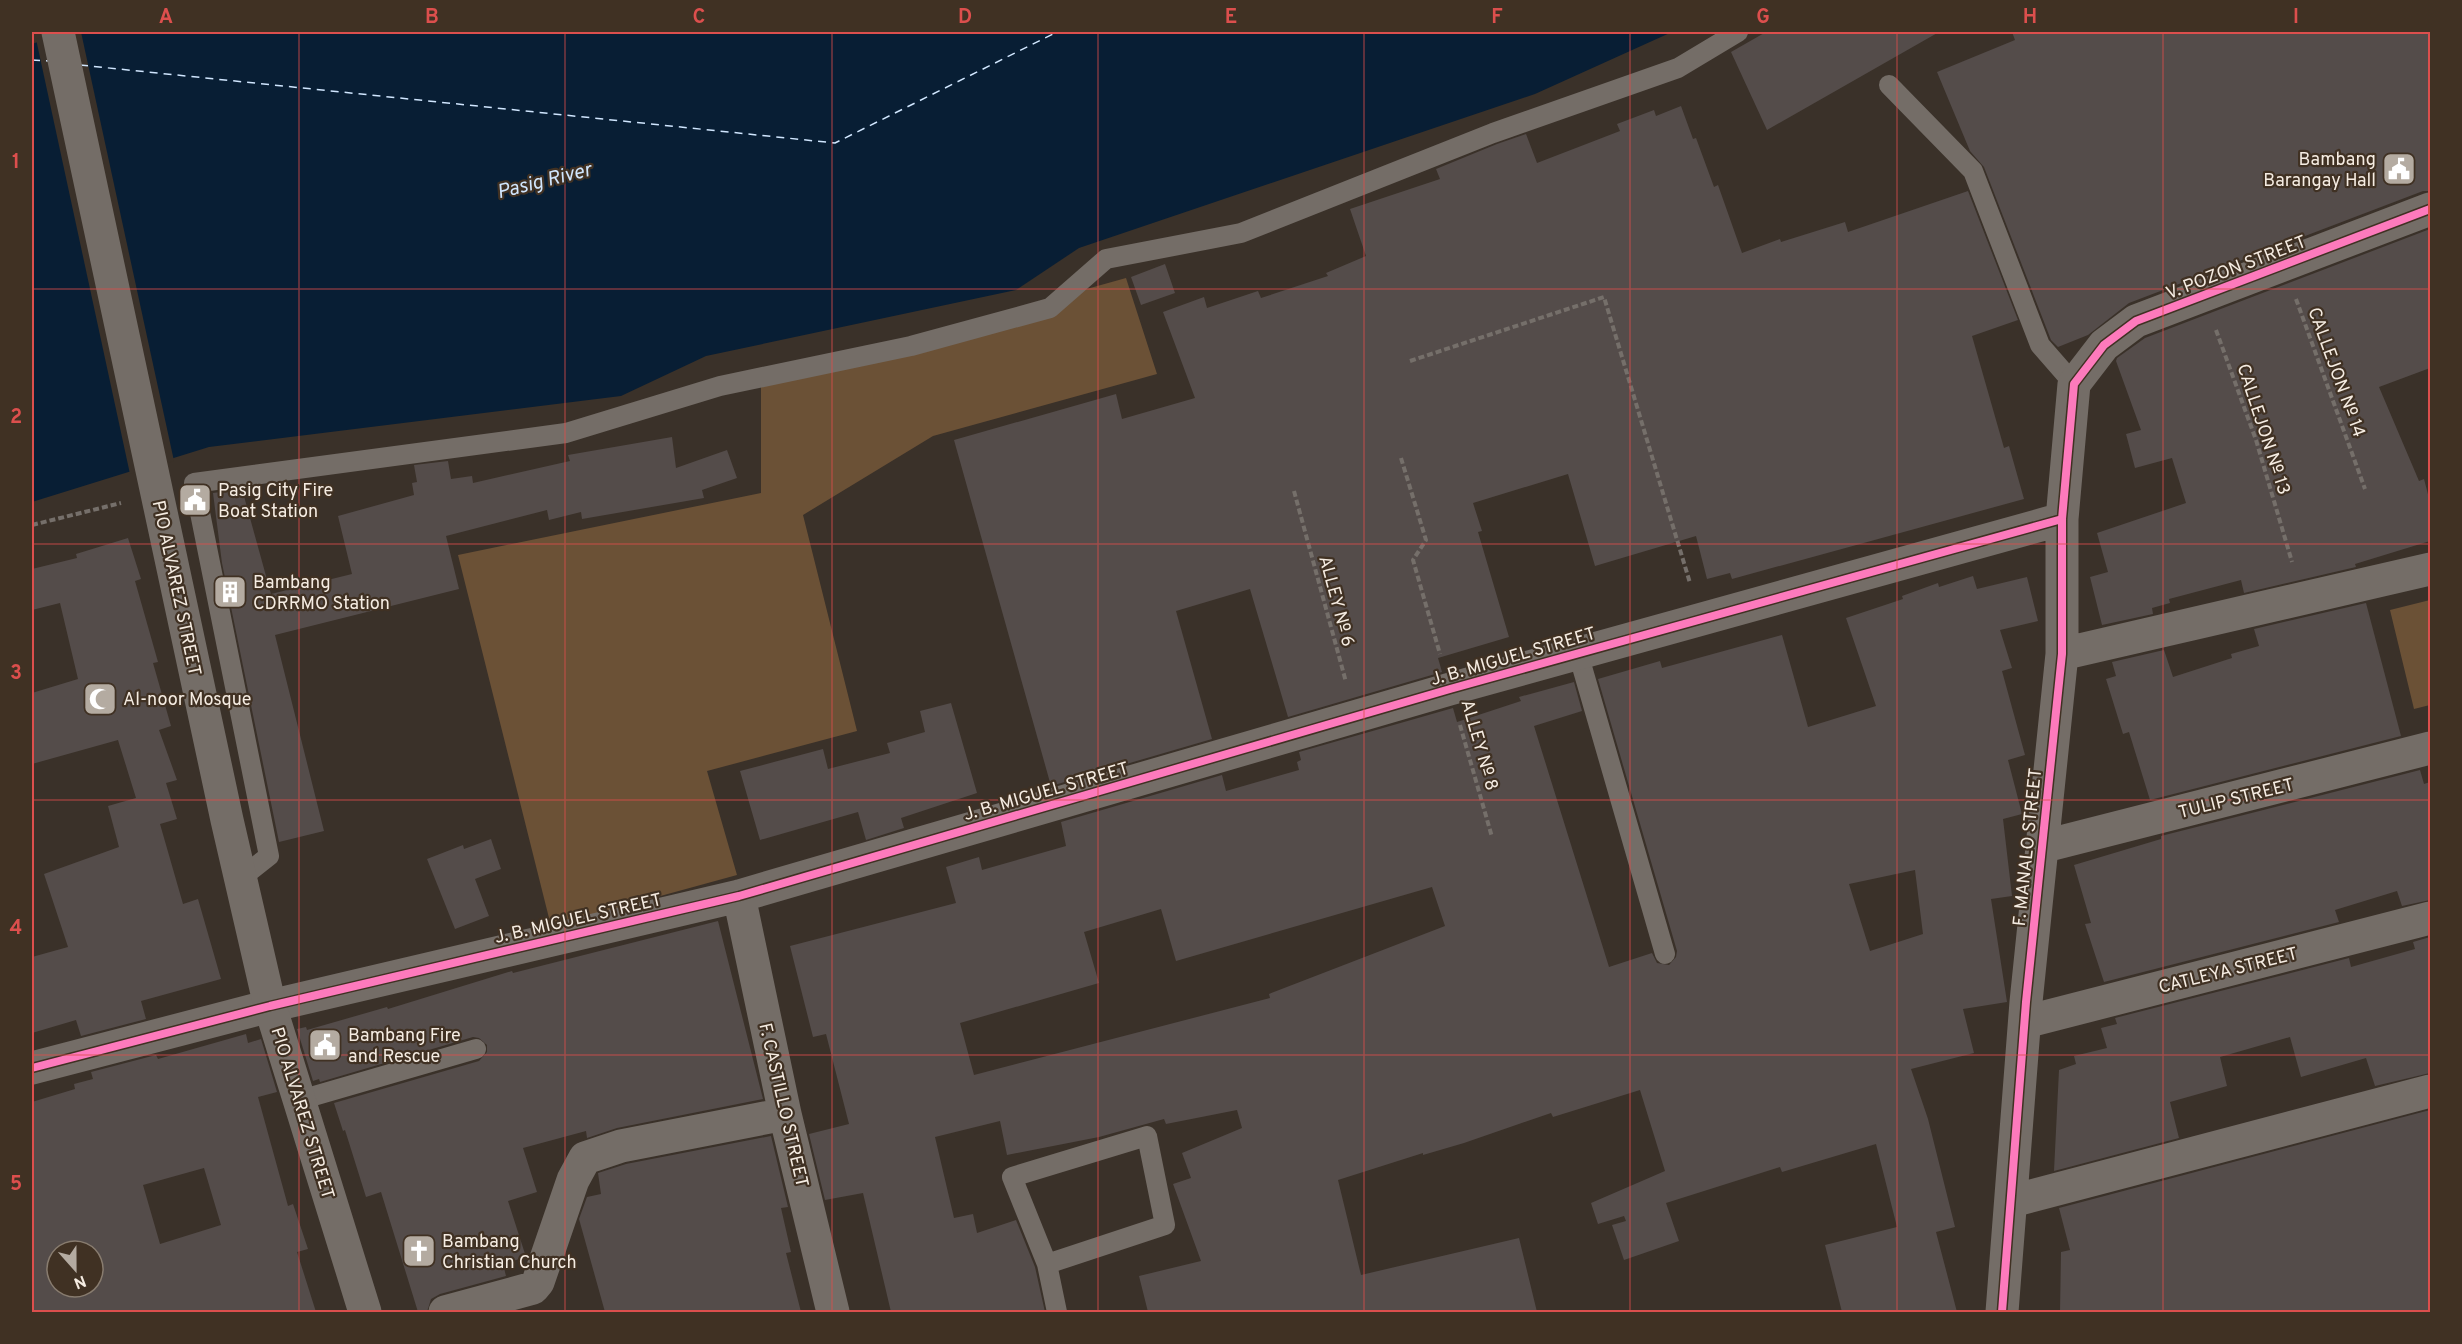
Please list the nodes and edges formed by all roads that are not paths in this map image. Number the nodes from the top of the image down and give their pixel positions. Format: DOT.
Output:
graph roads {
  1 [pos="58,32"];
  2 [pos="1738,32"];
  3 [pos="1889,85"];
  4 [pos="2430,209"];
  5 [pos="2074,384"];
  6 [pos="2062,519"];
  7 [pos="2430,569"];
  8 [pos="1578,653"];
  9 [pos="2062,654"];
  10 [pos="2430,748"];
  11 [pos="2041,847"];
  12 [pos="241,878"];
  13 [pos="739,896"];
  14 [pos="2430,918"];
  15 [pos="1665,954"];
  16 [pos="270,1006"];
  17 [pos="2025,1023"];
  18 [pos="476,1049"];
  19 [pos="32,1068"];
  20 [pos="2430,1091"];
  21 [pos="300,1100"];
  22 [pos="785,1114"];
  23 [pos="2012,1201"];
  24 [pos="1047,1264"];
  25 [pos="365,1312"];
  26 [pos="445,1312"];
  27 [pos="833,1312"];
  28 [pos="1057,1312"];
  29 [pos="2002,1312"];
  1 -- 12 [label="street, PIO ALVAREZ STREET"];
  2 -- 12 [label="lane"];
  3 -- 5 [label="lane"];
  4 -- 5 [label="street, V. POZON STREET"];
  5 -- 6 [label="street, F. MANALO STREET"];
  6 -- 8 [label="street, J. B. MIGUEL STREET"];
  6 -- 9 [label="street, F. MANALO STREET"];
  7 -- 9 [label="street"];
  8 -- 13 [label="street, J. B. MIGUEL STREET"];
  8 -- 15 [label="lane"];
  9 -- 11 [label="street, F. MANALO STREET"];
  10 -- 11 [label="street, TULIP STREET"];
  11 -- 17 [label="street, F. MANALO STREET"];
  12 -- 16 [label="street, PIO ALVAREZ STREET"];
  13 -- 16 [label="street, J. B. MIGUEL STREET"];
  13 -- 22 [label="street, F. CASTILLO STREET"];
  14 -- 17 [label="street, CATLEYA STREET"];
  16 -- 19 [label="street, J. B. MIGUEL STREET"];
  16 -- 21 [label="street, PIO ALVAREZ STREET"];
  17 -- 23 [label="street, F. MANALO STREET"];
  18 -- 21 [label="lane"];
  20 -- 23 [label="street"];
  21 -- 25 [label="street, PIO ALVAREZ STREET"];
  22 -- 26 [label="street"];
  22 -- 27 [label="street, F. CASTILLO STREET"];
  23 -- 29 [label="street, F. MANALO STREET"];
  24 -- 24 [label="lane"];
  24 -- 28 [label="lane"];
}
